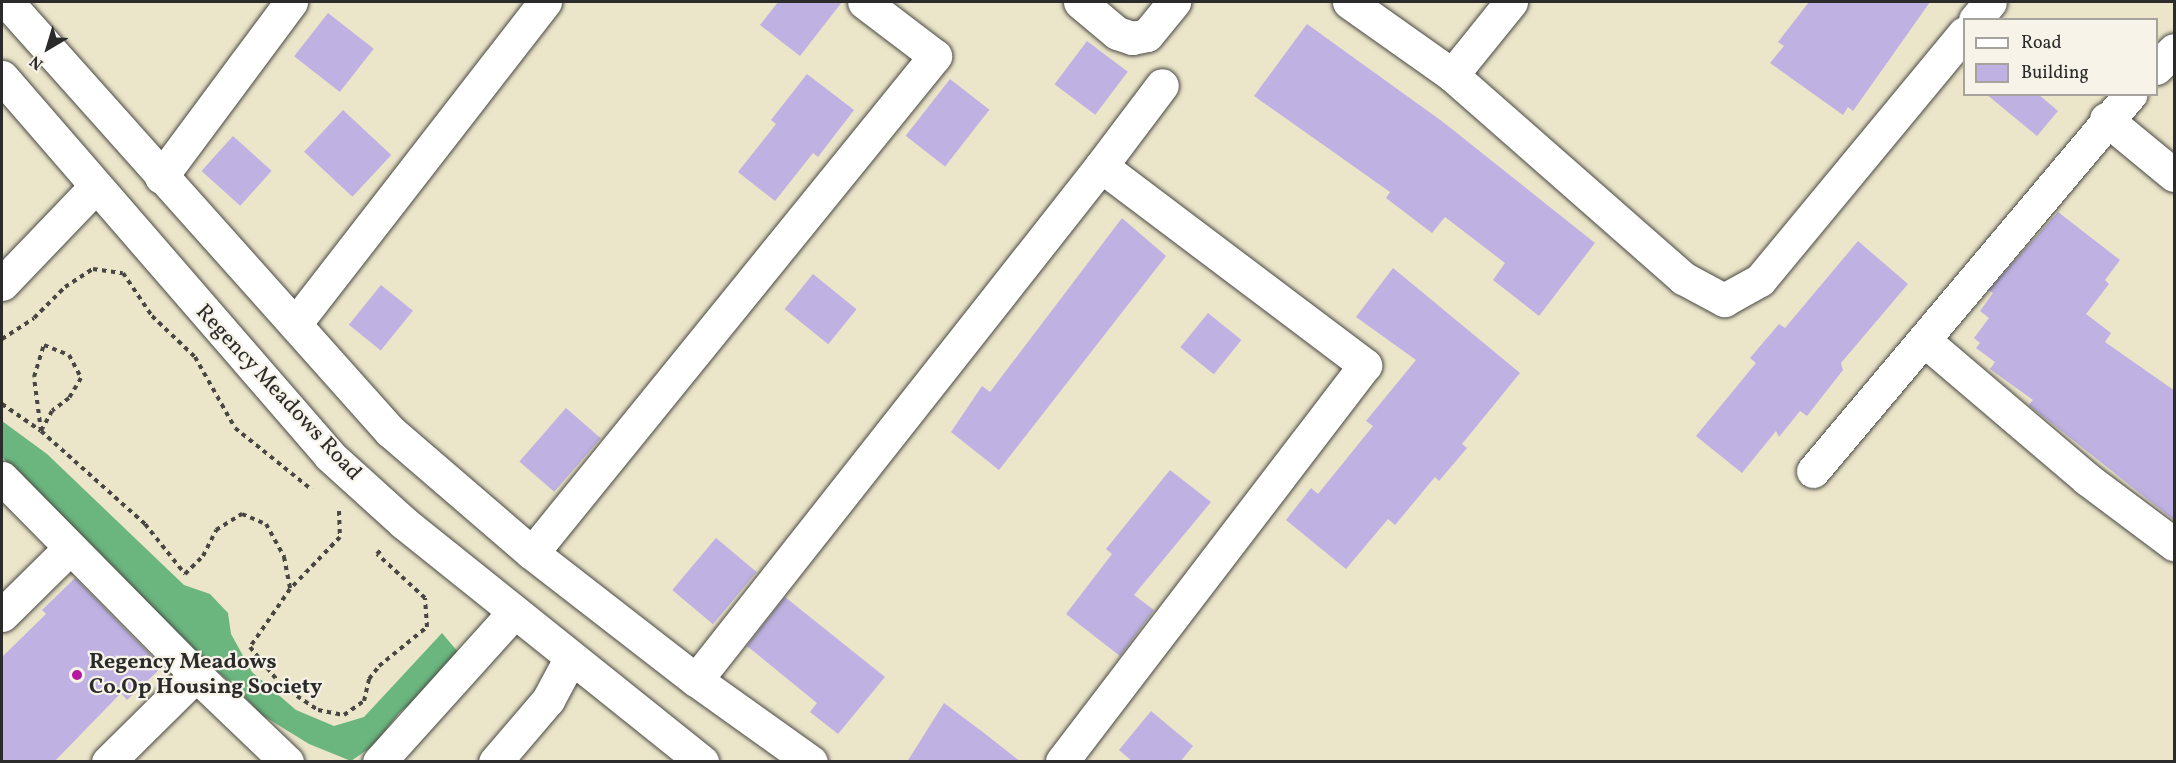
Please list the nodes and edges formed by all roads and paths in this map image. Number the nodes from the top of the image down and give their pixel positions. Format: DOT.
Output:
graph roads {
  1 [pos="7,2"];
  2 [pos="291,2"];
  3 [pos="545,2"];
  4 [pos="864,2"];
  5 [pos="1080,2"];
  6 [pos="1174,2"];
  7 [pos="1349,2"];
  8 [pos="1511,2"];
  9 [pos="1990,2"];
  10 [pos="1977,18"];
  11 [pos="1963,35"];
  12 [pos="2175,50"];
  13 [pos="2158,67"];
  14 [pos="1452,75"];
  15 [pos="2,77"];
  16 [pos="1162,85"];
  17 [pos="2128,96"];
  18 [pos="2106,119"];
  19 [pos="1101,166"];
  20 [pos="2175,175"];
  21 [pos="161,177"];
  22 [pos="94,188"];
  23 [pos="2,284"];
  24 [pos="295,324"];
  25 [pos="2,339"];
  26 [pos="1925,341"];
  27 [pos="2,404"];
  28 [pos="41,431"];
  29 [pos="1813,471"];
  30 [pos="2,478"];
  31 [pos="315,492"];
  32 [pos="331,504"];
  33 [pos="2175,544"];
  34 [pos="70,548"];
  35 [pos="532,553"];
  36 [pos="377,554"];
  37 [pos="290,588"];
  38 [pos="514,612"];
  39 [pos="2,615"];
  40 [pos="570,658"];
  41 [pos="196,675"];
  42 [pos="696,680"];
  43 [pos="697,760"];
  44 [pos="108,762"];
  45 [pos="287,762"];
  46 [pos="380,762"];
  47 [pos="495,762"];
  48 [pos="810,762"];
  49 [pos="1062,762"];
  1 -- 21 [label="street"];
  2 -- 21 [label="street"];
  3 -- 24 [label="street"];
  4 -- 35 [label="street"];
  5 -- 6 [label="street"];
  7 -- 14 [label="street"];
  8 -- 14 [label="street"];
  9 -- 10 [label="street"];
  11 -- 14 [label="street"];
  12 -- 13 [label="street"];
  15 -- 22 [label="street, Regency Meadows Road"];
  16 -- 19 [label="street"];
  17 -- 18 [label="street"];
  18 -- 20 [label="street"];
  18 -- 26 [label="street"];
  19 -- 42 [label="street"];
  19 -- 49 [label="street"];
  21 -- 24 [label="street"];
  22 -- 23 [label="street"];
  22 -- 38 [label="street, Regency Meadows Road"];
  24 -- 35 [label="street"];
  25 -- 31 [label="path"];
  26 -- 29 [label="street"];
  26 -- 33 [label="street"];
  27 -- 28 [label="path"];
  28 -- 28 [label="path"];
  28 -- 37 [label="path"];
  30 -- 34 [label="street"];
  32 -- 37 [label="path"];
  34 -- 39 [label="street"];
  34 -- 41 [label="street"];
  35 -- 42 [label="street"];
  36 -- 37 [label="path"];
  38 -- 40 [label="street, Regency Meadows Road"];
  38 -- 46 [label="street"];
  40 -- 43 [label="street, Regency Meadows Road"];
  40 -- 47 [label="street"];
  41 -- 44 [label="street"];
  41 -- 45 [label="street"];
  42 -- 48 [label="street"];
}
